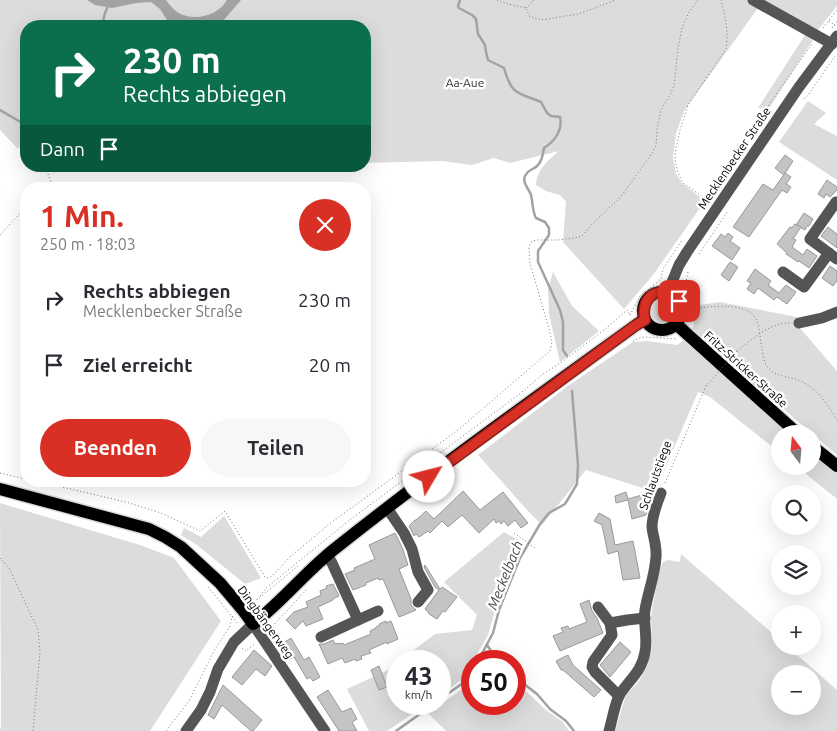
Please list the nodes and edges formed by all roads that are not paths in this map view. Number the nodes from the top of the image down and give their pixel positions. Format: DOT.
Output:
graph roads {
  1 [pos="753,0"];
  2 [pos="834,40"];
  3 [pos="836,202"];
  4 [pos="833,256"];
  5 [pos="782,272"];
  6 [pos="668,292"];
  7 [pos="837,312"];
  8 [pos="645,320"];
  9 [pos="799,323"];
  10 [pos="676,324"];
  11 [pos="788,425"];
  12 [pos="821,453"];
  13 [pos="837,466"];
  14 [pos="0,489"];
  15 [pos="660,493"];
  16 [pos="387,508"];
  17 [pos="327,555"];
  18 [pos="418,602"];
  19 [pos="598,606"];
  20 [pos="378,611"];
  21 [pos="645,618"];
  22 [pos="358,620"];
  23 [pos="610,623"];
  24 [pos="253,624"];
  25 [pos="321,637"];
  26 [pos="619,696"];
  27 [pos="186,731"];
  28 [pos="325,731"];
  29 [pos="609,731"];
  1 -- 2 [label="street, Mecklenbecker Straße"];
  2 -- 6 [label="street, Mecklenbecker Straße"];
  3 -- 4 [label="street"];
  4 -- 5 [label="street"];
  6 -- 8 [label="main road"];
  6 -- 10 [label="main road"];
  7 -- 9 [label="street"];
  8 -- 10 [label="main road"];
  8 -- 16 [label="main road"];
  10 -- 11 [label="main road, Fritz-Stricker-Straße"];
  12 -- 13 [label="main road"];
  14 -- 24 [label="main road, Dingbängerweg"];
  15 -- 21 [label="street, Schlautstiege"];
  16 -- 17 [label="main road"];
  16 -- 18 [label="street"];
  17 -- 22 [label="street"];
  17 -- 24 [label="main road"];
  19 -- 23 [label="street"];
  20 -- 22 [label="street"];
  21 -- 23 [label="street"];
  21 -- 26 [label="street, Schlautstiege"];
  22 -- 25 [label="street"];
  23 -- 26 [label="street"];
  24 -- 27 [label="street"];
  24 -- 28 [label="street, Dingbängerweg"];
  26 -- 29 [label="street, Schlautstiege"];
}
